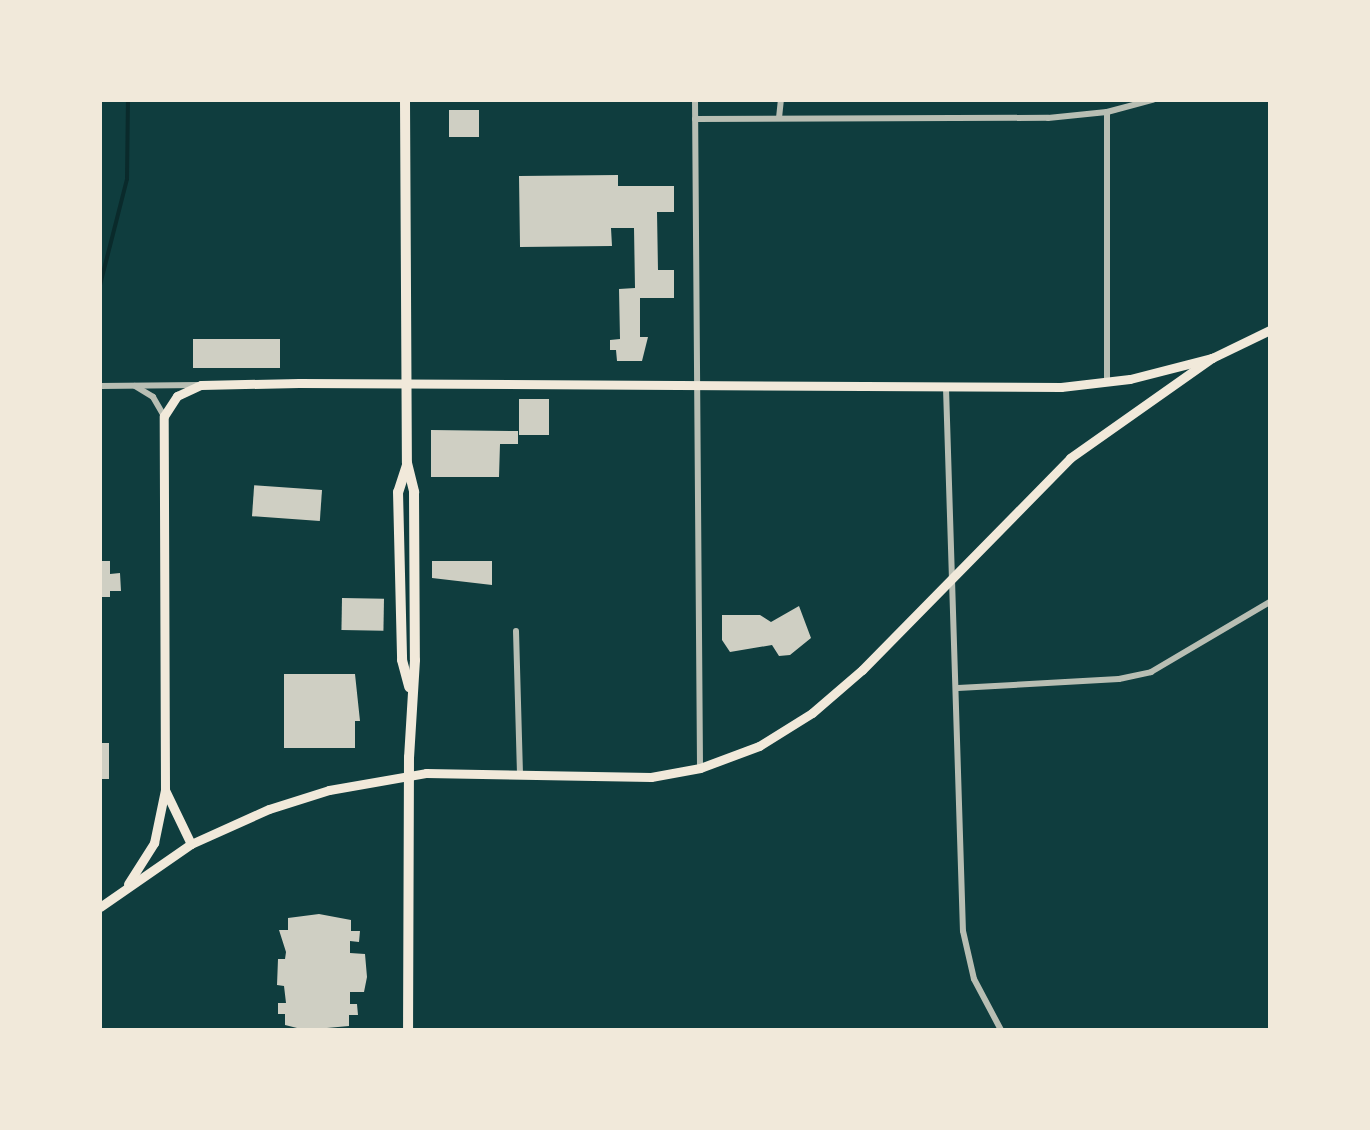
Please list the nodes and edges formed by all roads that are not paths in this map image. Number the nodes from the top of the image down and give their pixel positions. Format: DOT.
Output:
graph roads {
  1 [pos="405,100"];
  2 [pos="695,100"];
  3 [pos="781,100"];
  4 [pos="1152,100"];
  5 [pos="1107,112"];
  6 [pos="779,118"];
  7 [pos="695,119"];
  8 [pos="1270,330"];
  9 [pos="1212,358"];
  10 [pos="1107,382"];
  11 [pos="408,383"];
  12 [pos="201,385"];
  13 [pos="100,386"];
  14 [pos="135,386"];
  15 [pos="698,387"];
  16 [pos="946,388"];
  17 [pos="164,416"];
  18 [pos="955,573"];
  19 [pos="1270,602"];
  20 [pos="516,631"];
  21 [pos="958,688"];
  22 [pos="700,768"];
  23 [pos="409,774"];
  24 [pos="520,774"];
  25 [pos="165,790"];
  26 [pos="191,844"];
  27 [pos="128,884"];
  28 [pos="100,907"];
  29 [pos="408,1030"];
  30 [pos="1001,1030"];
  1 -- 11 [label="main road"];
  2 -- 7 [label="street"];
  3 -- 6 [label="street"];
  4 -- 5 [label="street"];
  5 -- 6 [label="street"];
  5 -- 10 [label="street"];
  6 -- 7 [label="street"];
  7 -- 15 [label="street"];
  8 -- 9 [label="main road"];
  9 -- 10 [label="main road"];
  9 -- 18 [label="main road"];
  10 -- 16 [label="main road"];
  11 -- 12 [label="main road"];
  11 -- 15 [label="main road"];
  11 -- 23 [label="main road"];
  12 -- 14 [label="street"];
  12 -- 17 [label="main road"];
  13 -- 14 [label="street"];
  14 -- 17 [label="street"];
  15 -- 16 [label="main road"];
  15 -- 22 [label="street"];
  16 -- 18 [label="street"];
  17 -- 25 [label="main road"];
  18 -- 21 [label="street"];
  18 -- 22 [label="main road"];
  19 -- 21 [label="street"];
  20 -- 24 [label="street"];
  21 -- 30 [label="street"];
  22 -- 24 [label="main road"];
  23 -- 24 [label="main road"];
  23 -- 26 [label="main road"];
  23 -- 29 [label="main road"];
  25 -- 26 [label="main road"];
  25 -- 27 [label="main road"];
  26 -- 27 [label="main road"];
  27 -- 28 [label="main road"];
}
